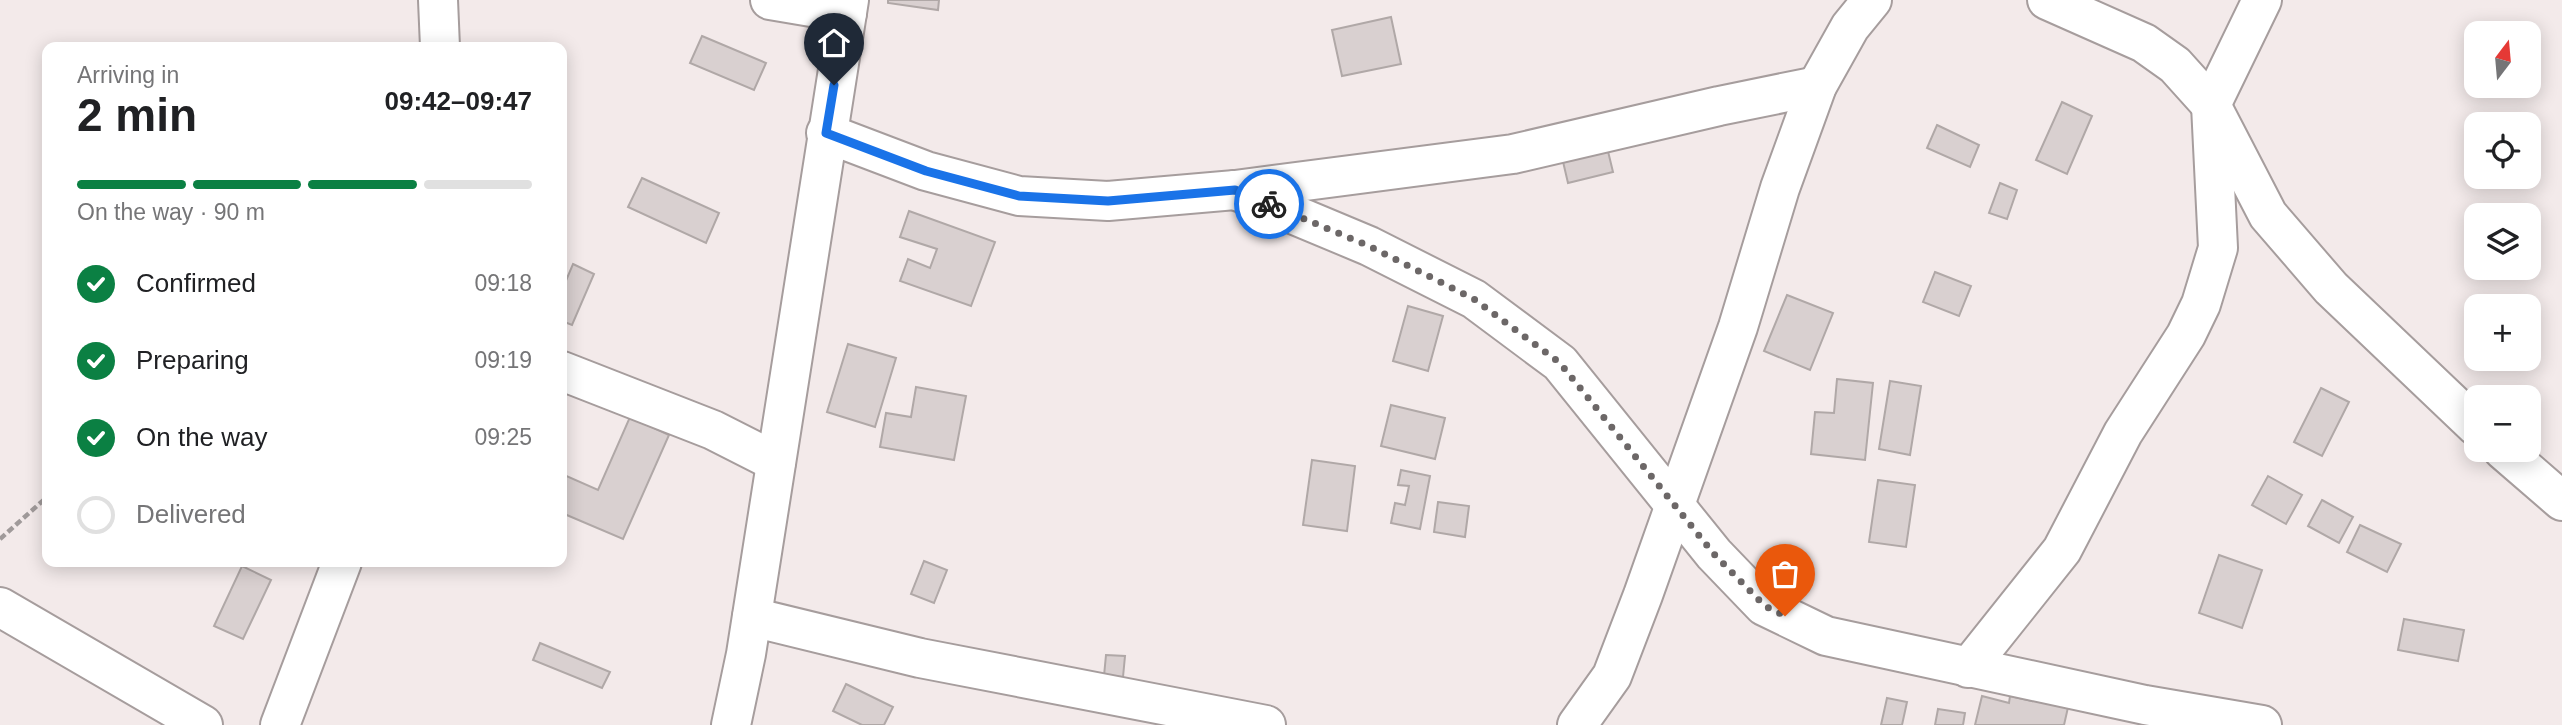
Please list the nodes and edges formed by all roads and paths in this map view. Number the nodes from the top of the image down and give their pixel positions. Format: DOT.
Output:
graph roads {
  1 [pos="438,0"];
  2 [pos="770,0"];
  3 [pos="1872,0"];
  4 [pos="2047,0"];
  5 [pos="2262,0"];
  6 [pos="848,6"];
  7 [pos="440,42"];
  8 [pos="1817,86"];
  9 [pos="2211,105"];
  10 [pos="826,133"];
  11 [pos="1235,190"];
  12 [pos="567,373"];
  13 [pos="2464,415"];
  14 [pos="776,462"];
  15 [pos="2517,462"];
  16 [pos="42,501"];
  17 [pos="2562,501"];
  18 [pos="1675,503"];
  19 [pos="0,539"];
  20 [pos="340,567"];
  21 [pos="0,607"];
  22 [pos="752,617"];
  23 [pos="1968,667"];
  24 [pos="203,725"];
  25 [pos="280,725"];
  26 [pos="731,725"];
  27 [pos="1266,725"];
  28 [pos="1577,725"];
  29 [pos="2262,725"];
  1 -- 7 [label="street"];
  2 -- 6 [label="street"];
  3 -- 8 [label="street"];
  4 -- 9 [label="street"];
  5 -- 9 [label="street"];
  6 -- 10 [label="street"];
  8 -- 11 [label="street"];
  8 -- 18 [label="street"];
  9 -- 13 [label="street"];
  9 -- 23 [label="street"];
  10 -- 11 [label="street"];
  10 -- 14 [label="street"];
  11 -- 18 [label="street"];
  12 -- 14 [label="street"];
  14 -- 22 [label="street"];
  15 -- 17 [label="street"];
  16 -- 19 [label="path"];
  18 -- 23 [label="street"];
  18 -- 28 [label="street"];
  20 -- 25 [label="street"];
  21 -- 24 [label="street"];
  22 -- 26 [label="street"];
  22 -- 27 [label="street"];
  23 -- 29 [label="street"];
}
